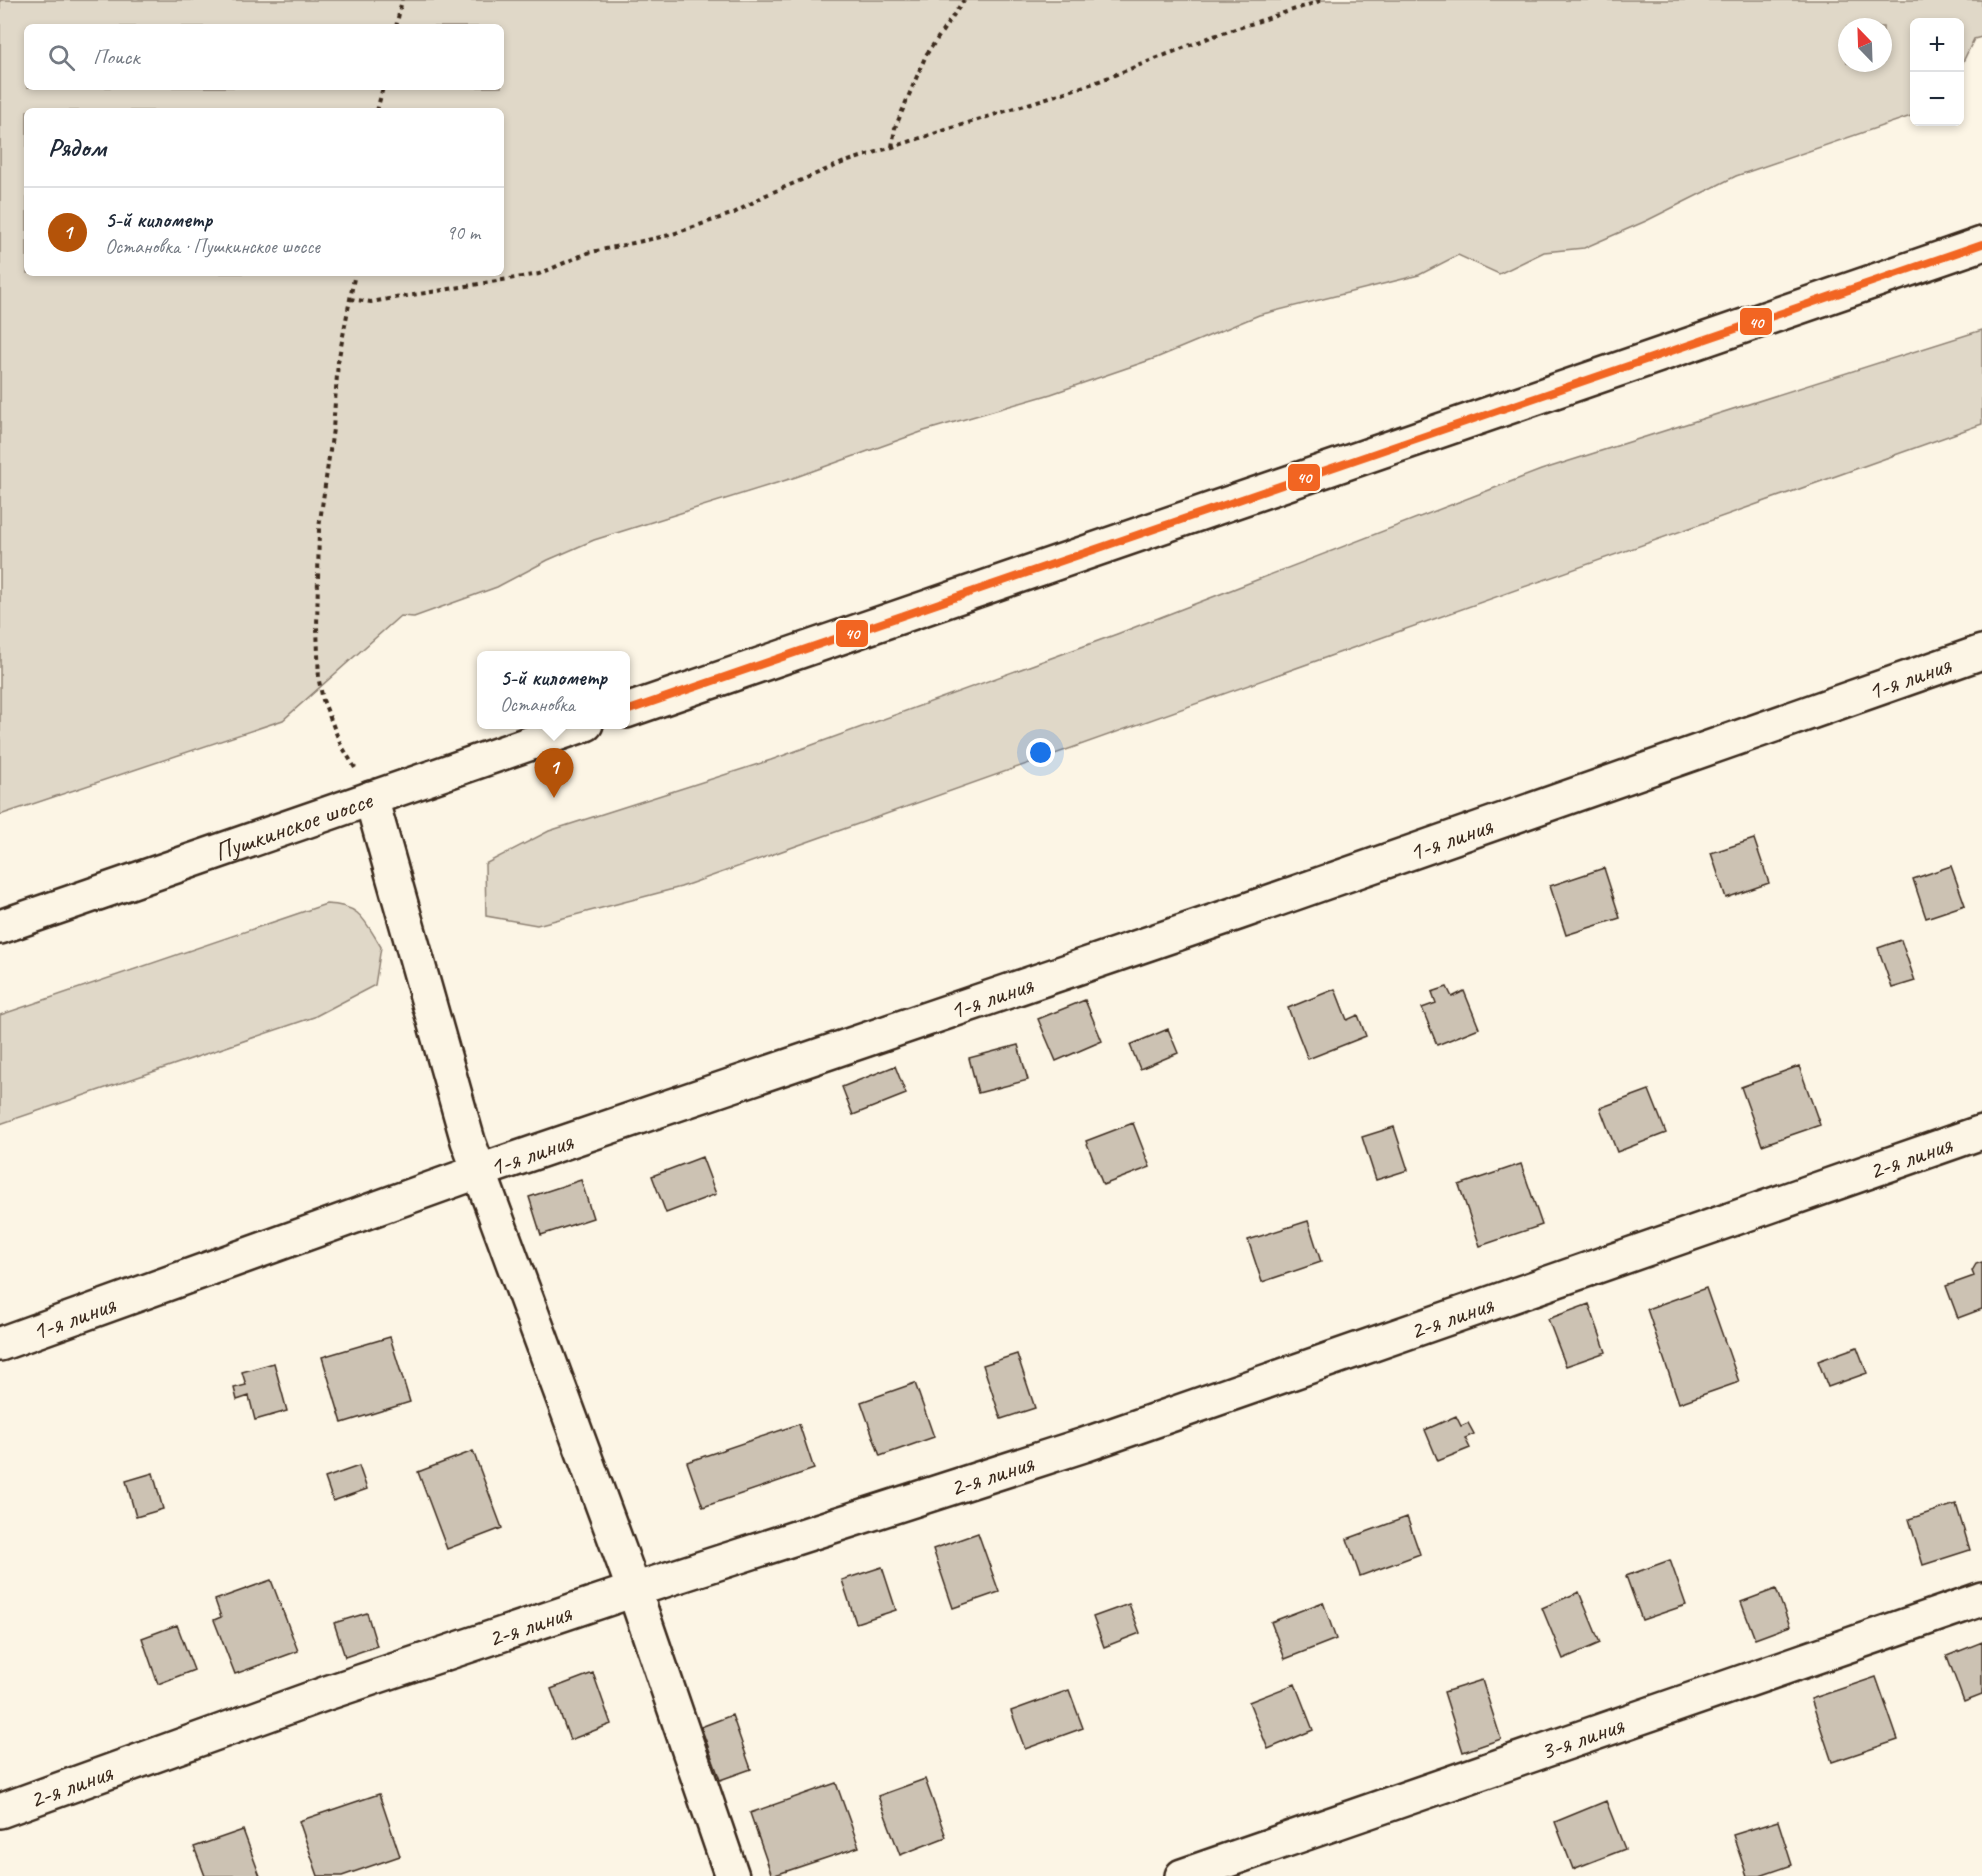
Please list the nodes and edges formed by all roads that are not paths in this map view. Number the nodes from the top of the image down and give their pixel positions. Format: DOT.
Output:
graph roads {
  1 [pos="1982,244"];
  2 [pos="1982,652"];
  3 [pos="630,710"];
  4 [pos="572,729"];
  5 [pos="372,798"];
  6 [pos="0,927"];
  7 [pos="1982,1132"];
  8 [pos="480,1171"];
  9 [pos="0,1344"];
  10 [pos="634,1590"];
  11 [pos="1982,1599"];
  12 [pos="0,1811"];
  13 [pos="732,1876"];
  14 [pos="1182,1876"];
  1 -- 3 [label="street"];
  2 -- 8 [label="street, 1-я линия"];
  4 -- 5 [label="street, Пушкинское шоссе"];
  5 -- 6 [label="street, Пушкинское шоссе"];
  5 -- 8 [label="street"];
  7 -- 10 [label="street, 2-я линия"];
  8 -- 9 [label="street, 1-я линия"];
  8 -- 10 [label="street"];
  10 -- 12 [label="street, 2-я линия"];
  10 -- 13 [label="street"];
  11 -- 14 [label="street, 3-я линия"];
}
